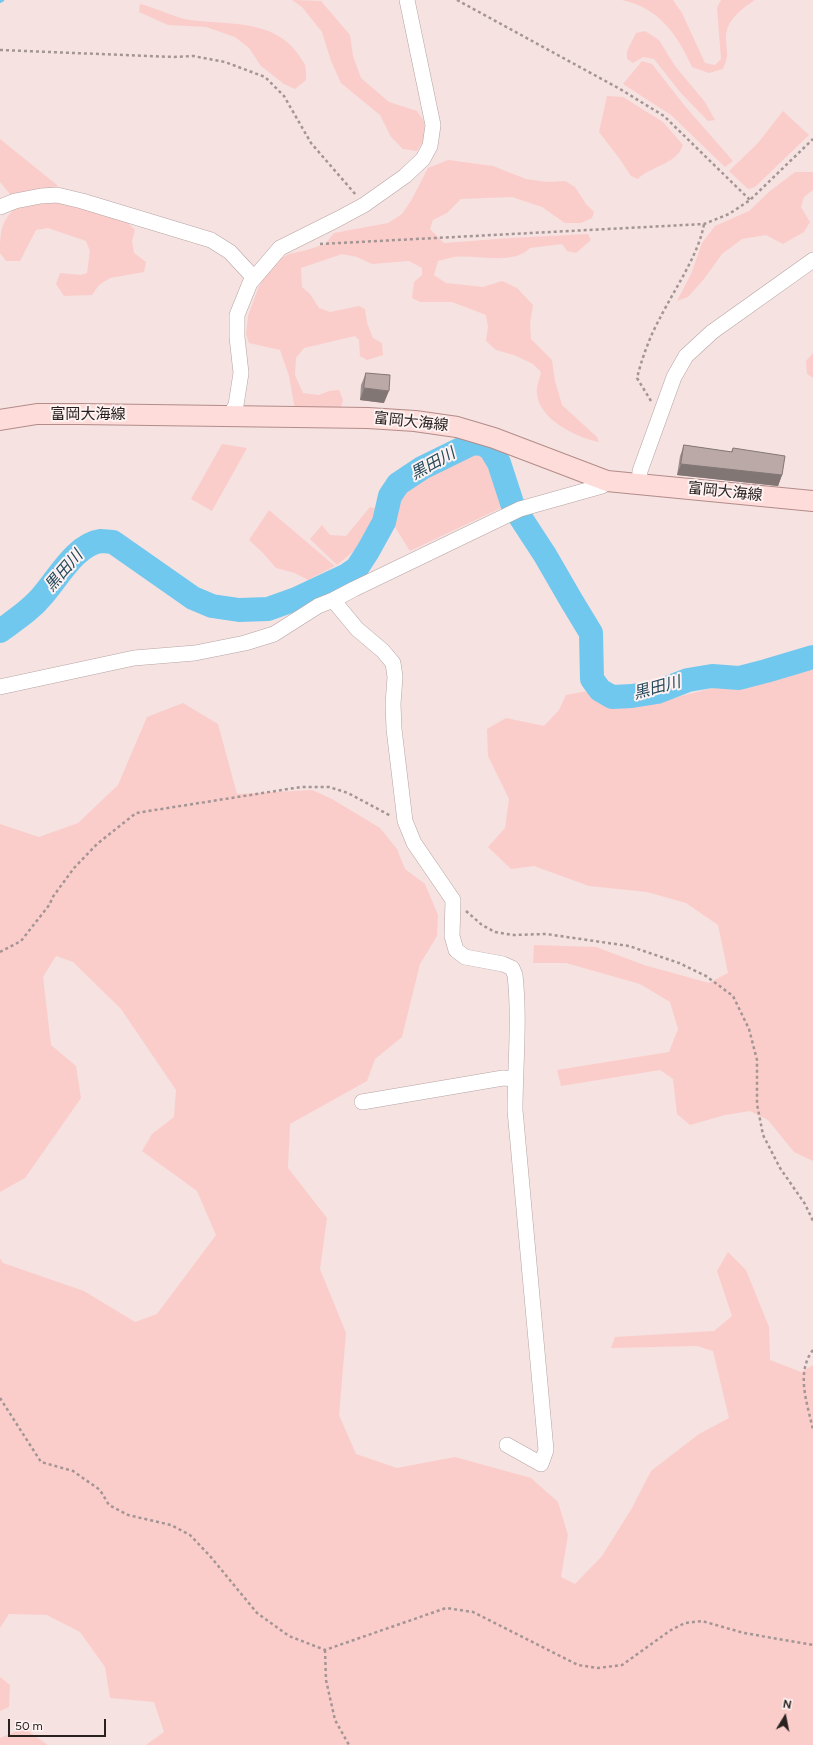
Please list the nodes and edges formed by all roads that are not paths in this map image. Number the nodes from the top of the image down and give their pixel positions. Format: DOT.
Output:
graph roads {
  1 [pos="407,0"];
  2 [pos="0,207"];
  3 [pos="813,260"];
  4 [pos="254,278"];
  5 [pos="229,417"];
  6 [pos="0,420"];
  7 [pos="607,481"];
  8 [pos="639,484"];
  9 [pos="813,501"];
  10 [pos="333,600"];
  11 [pos="0,686"];
  12 [pos="515,1079"];
  13 [pos="362,1102"];
  14 [pos="507,1445"];
  1 -- 4 [label="street"];
  2 -- 4 [label="street"];
  3 -- 8 [label="street"];
  4 -- 5 [label="street"];
  5 -- 6 [label="main road, 富岡大海線"];
  5 -- 7 [label="main road, 富岡大海線"];
  7 -- 8 [label="main road, 富岡大海線"];
  7 -- 10 [label="street"];
  8 -- 9 [label="main road, 富岡大海線"];
  10 -- 11 [label="street"];
  10 -- 12 [label="street"];
  12 -- 13 [label="street"];
  12 -- 14 [label="street"];
}
